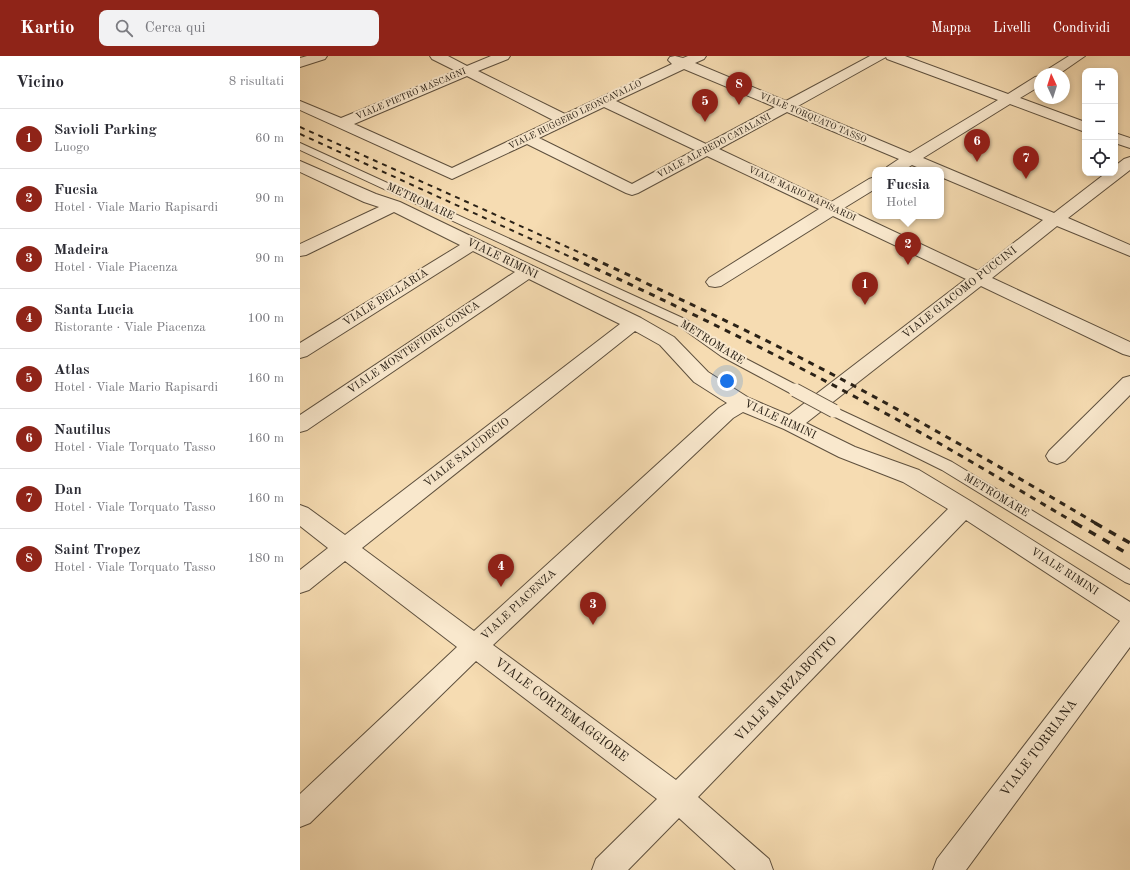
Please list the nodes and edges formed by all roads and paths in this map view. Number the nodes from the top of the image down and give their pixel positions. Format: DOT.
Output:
graph roads {
  1 [pos="320,56"];
  2 [pos="437,56"];
  3 [pos="503,56"];
  4 [pos="667,56"];
  5 [pos="699,56"];
  6 [pos="880,56"];
  7 [pos="892,56"];
  8 [pos="1078,56"];
  9 [pos="300,63"];
  10 [pos="684,63"];
  11 [pos="1059,68"];
  12 [pos="467,71"];
  13 [pos="1034,84"];
  14 [pos="1010,99"];
  15 [pos="604,101"];
  16 [pos="300,106"];
  17 [pos="788,107"];
  18 [pos="565,120"];
  19 [pos="340,124"];
  20 [pos="1082,126"];
  21 [pos="527,138"];
  22 [pos="1118,139"];
  23 [pos="1130,143"];
  24 [pos="300,146"];
  25 [pos="708,150"];
  26 [pos="911,159"];
  27 [pos="1130,162"];
  28 [pos="300,166"];
  29 [pos="898,167"];
  30 [pos="931,167"];
  31 [pos="944,172"];
  32 [pos="872,184"];
  33 [pos="394,206"];
  34 [pos="832,209"];
  35 [pos="1055,219"];
  36 [pos="473,244"];
  37 [pos="300,251"];
  38 [pos="1130,251"];
  39 [pos="528,271"];
  40 [pos="979,278"];
  41 [pos="715,282"];
  42 [pos="634,322"];
  43 [pos="1130,350"];
  44 [pos="300,352"];
  45 [pos="1130,383"];
  46 [pos="742,403"];
  47 [pos="791,424"];
  48 [pos="300,425"];
  49 [pos="1057,456"];
  50 [pos="964,508"];
  51 [pos="300,514"];
  52 [pos="345,548"];
  53 [pos="1130,578"];
  54 [pos="300,583"];
  55 [pos="1130,615"];
  56 [pos="1130,627"];
  57 [pos="475,646"];
  58 [pos="679,799"];
  59 [pos="300,813"];
  60 [pos="607,870"];
  61 [pos="758,870"];
  62 [pos="948,870"];
  1 -- 9 [label="street"];
  2 -- 12 [label="street"];
  3 -- 12 [label="street, VIALE PIETRO MASCAGNI"];
  4 -- 10 [label="street, VIALE TORQUATO TASSO"];
  5 -- 10 [label="street, VIALE RUGGERO LEONCAVALLO"];
  6 -- 17 [label="street, VIALE ALFREDO CATALANI"];
  7 -- 14 [label="street"];
  8 -- 11 [label="street"];
  10 -- 15 [label="street, VIALE RUGGERO LEONCAVALLO"];
  10 -- 17 [label="street, VIALE TORQUATO TASSO"];
  12 -- 18 [label="street"];
  12 -- 19 [label="street, VIALE PIETRO MASCAGNI"];
  13 -- 14 [label="street"];
  14 -- 20 [label="street"];
  14 -- 26 [label="street"];
  15 -- 18 [label="street, VIALE RUGGERO LEONCAVALLO"];
  15 -- 25 [label="street, VIALE MARIO RAPISARDI"];
  16 -- 19 [label="street"];
  17 -- 25 [label="street, VIALE ALFREDO CATALANI"];
  17 -- 26 [label="street, VIALE TORQUATO TASSO"];
  18 -- 21 [label="street, VIALE RUGGERO LEONCAVALLO"];
  19 -- 21 [label="street, VIALE RUGGERO LEONCAVALLO"];
  21 -- 25 [label="street, VIALE ALFREDO CATALANI"];
  22 -- 23 [label="street"];
  24 -- 53 [label="lane, METROMARE, bridge"];
  25 -- 34 [label="street, VIALE MARIO RAPISARDI"];
  26 -- 29 [label="street"];
  26 -- 30 [label="street, VIALE TORQUATO TASSO"];
  27 -- 35 [label="street, VIALE GIACOMO PUCCINI"];
  28 -- 33 [label="street, VIALE RIMINI"];
  31 -- 35 [label="street"];
  32 -- 34 [label="street"];
  33 -- 36 [label="street, VIALE RIMINI"];
  33 -- 37 [label="street"];
  34 -- 40 [label="street, VIALE MARIO RAPISARDI"];
  34 -- 41 [label="street"];
  35 -- 38 [label="street"];
  35 -- 40 [label="street, VIALE GIACOMO PUCCINI"];
  36 -- 39 [label="street, VIALE RIMINI"];
  36 -- 44 [label="street, VIALE BELLARIA"];
  39 -- 42 [label="street, VIALE RIMINI"];
  39 -- 48 [label="street, VIALE MONTEFIORE CONCA"];
  40 -- 43 [label="street, VIALE MARIO RAPISARDI"];
  40 -- 47 [label="street, VIALE GIACOMO PUCCINI"];
  42 -- 46 [label="street, VIALE RIMINI"];
  42 -- 52 [label="street, VIALE SALUDECIO"];
  45 -- 49 [label="street"];
  46 -- 47 [label="street, VIALE RIMINI"];
  46 -- 57 [label="street, VIALE PIACENZA"];
  47 -- 50 [label="street, VIALE RIMINI"];
  50 -- 55 [label="street, VIALE RIMINI"];
  50 -- 58 [label="street, VIALE MARZABOTTO"];
  51 -- 52 [label="street, VIALE CORTEMAGGIORE"];
  52 -- 54 [label="street, VIALE SALUDECIO"];
  52 -- 57 [label="street, VIALE CORTEMAGGIORE"];
  56 -- 62 [label="street, VIALE TORRIANA"];
  57 -- 58 [label="street, VIALE CORTEMAGGIORE"];
  57 -- 59 [label="street, VIALE PIACENZA"];
  58 -- 60 [label="street, VIALE MARZABOTTO"];
  58 -- 61 [label="street, VIALE CORTEMAGGIORE"];
}
